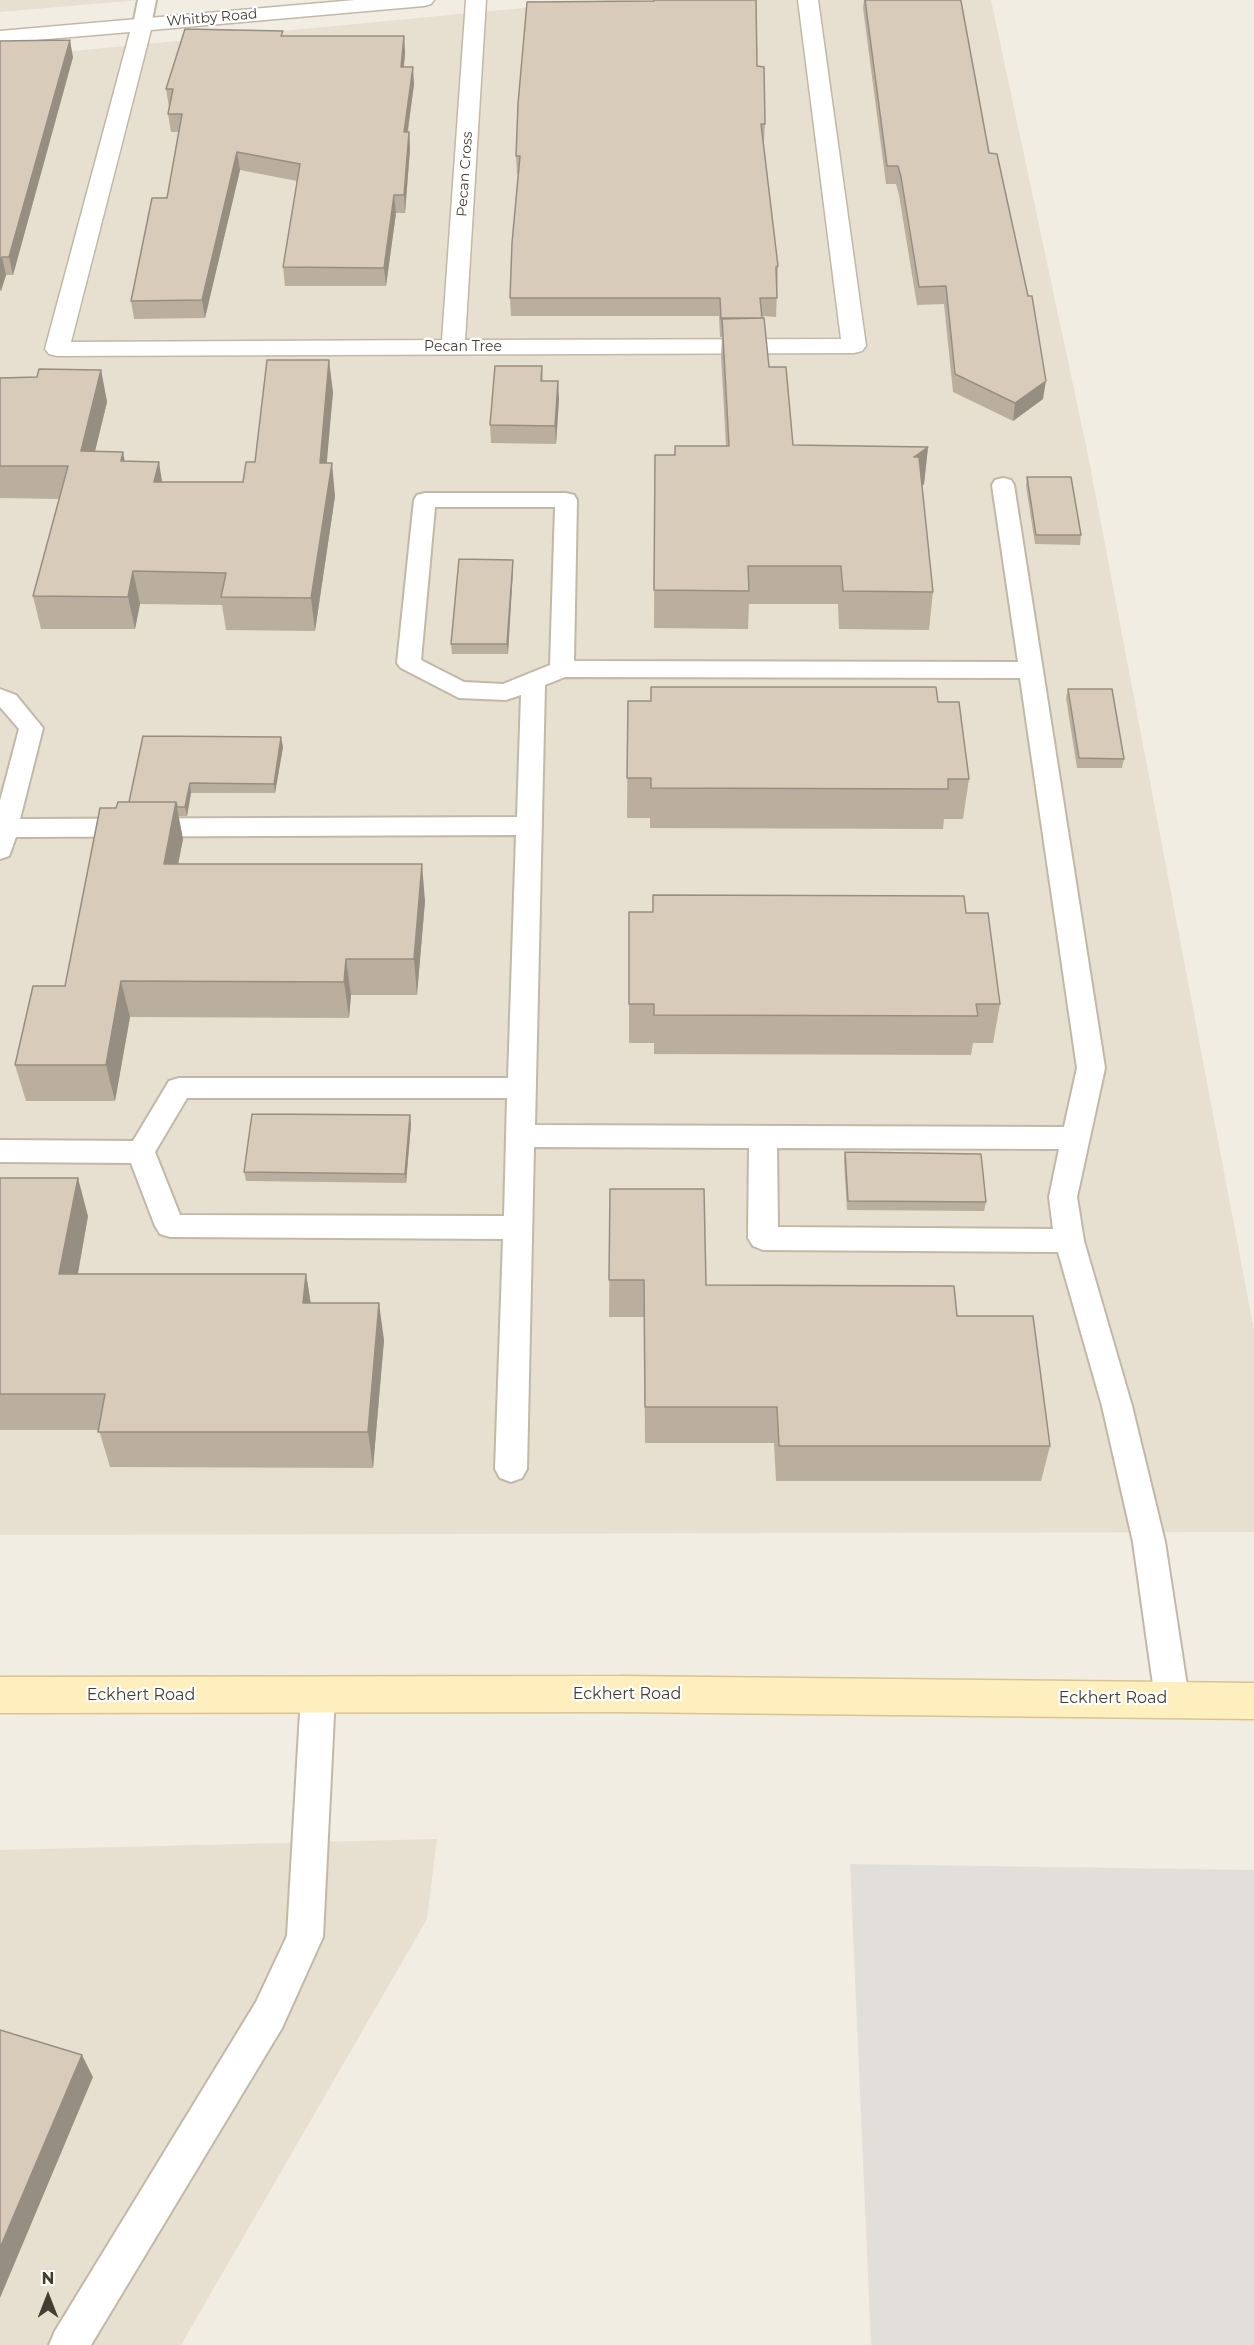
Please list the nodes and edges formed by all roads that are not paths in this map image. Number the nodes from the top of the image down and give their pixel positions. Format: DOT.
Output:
graph roads {
  1 [pos="147,0"];
  2 [pos="424,0"];
  3 [pos="476,0"];
  4 [pos="808,0"];
  5 [pos="368,2"];
  6 [pos="142,24"];
  7 [pos="0,37"];
  8 [pos="453,347"];
  9 [pos="1003,485"];
  10 [pos="562,669"];
  11 [pos="1030,670"];
  12 [pos="533,681"];
  13 [pos="0,697"];
  14 [pos="528,826"];
  15 [pos="3,839"];
  16 [pos="521,1088"];
  17 [pos="520,1136"];
  18 [pos="763,1137"];
  19 [pos="1077,1138"];
  20 [pos="0,1151"];
  21 [pos="141,1152"];
  22 [pos="518,1228"];
  23 [pos="1069,1241"];
  24 [pos="511,1469"];
  25 [pos="0,1695"];
  26 [pos="318,1695"];
  27 [pos="1172,1699"];
  28 [pos="1254,1701"];
  29 [pos="69,2345"];
  1 -- 6 [label="lane"];
  2 -- 5 [label="street, Whitby Road"];
  3 -- 8 [label="street, Pecan Cross"];
  4 -- 8 [label="street, Pecan Tree"];
  5 -- 6 [label="street, Whitby Road"];
  6 -- 7 [label="street, Whitby Road"];
  6 -- 8 [label="street, Pecan Tree"];
  9 -- 11 [label="lane"];
  10 -- 11 [label="lane"];
  10 -- 12 [label="lane"];
  10 -- 12 [label="lane"];
  11 -- 19 [label="lane"];
  12 -- 14 [label="lane"];
  13 -- 15 [label="lane"];
  14 -- 15 [label="lane"];
  14 -- 16 [label="lane"];
  16 -- 17 [label="lane"];
  16 -- 21 [label="lane"];
  17 -- 18 [label="lane"];
  17 -- 22 [label="lane"];
  18 -- 19 [label="lane"];
  18 -- 23 [label="lane"];
  19 -- 23 [label="lane"];
  20 -- 21 [label="lane"];
  21 -- 22 [label="lane"];
  22 -- 24 [label="lane"];
  23 -- 27 [label="lane"];
  25 -- 26 [label="main road, Eckhert Road"];
  26 -- 27 [label="main road, Eckhert Road"];
  26 -- 29 [label="lane"];
  27 -- 28 [label="main road, Eckhert Road"];
}
